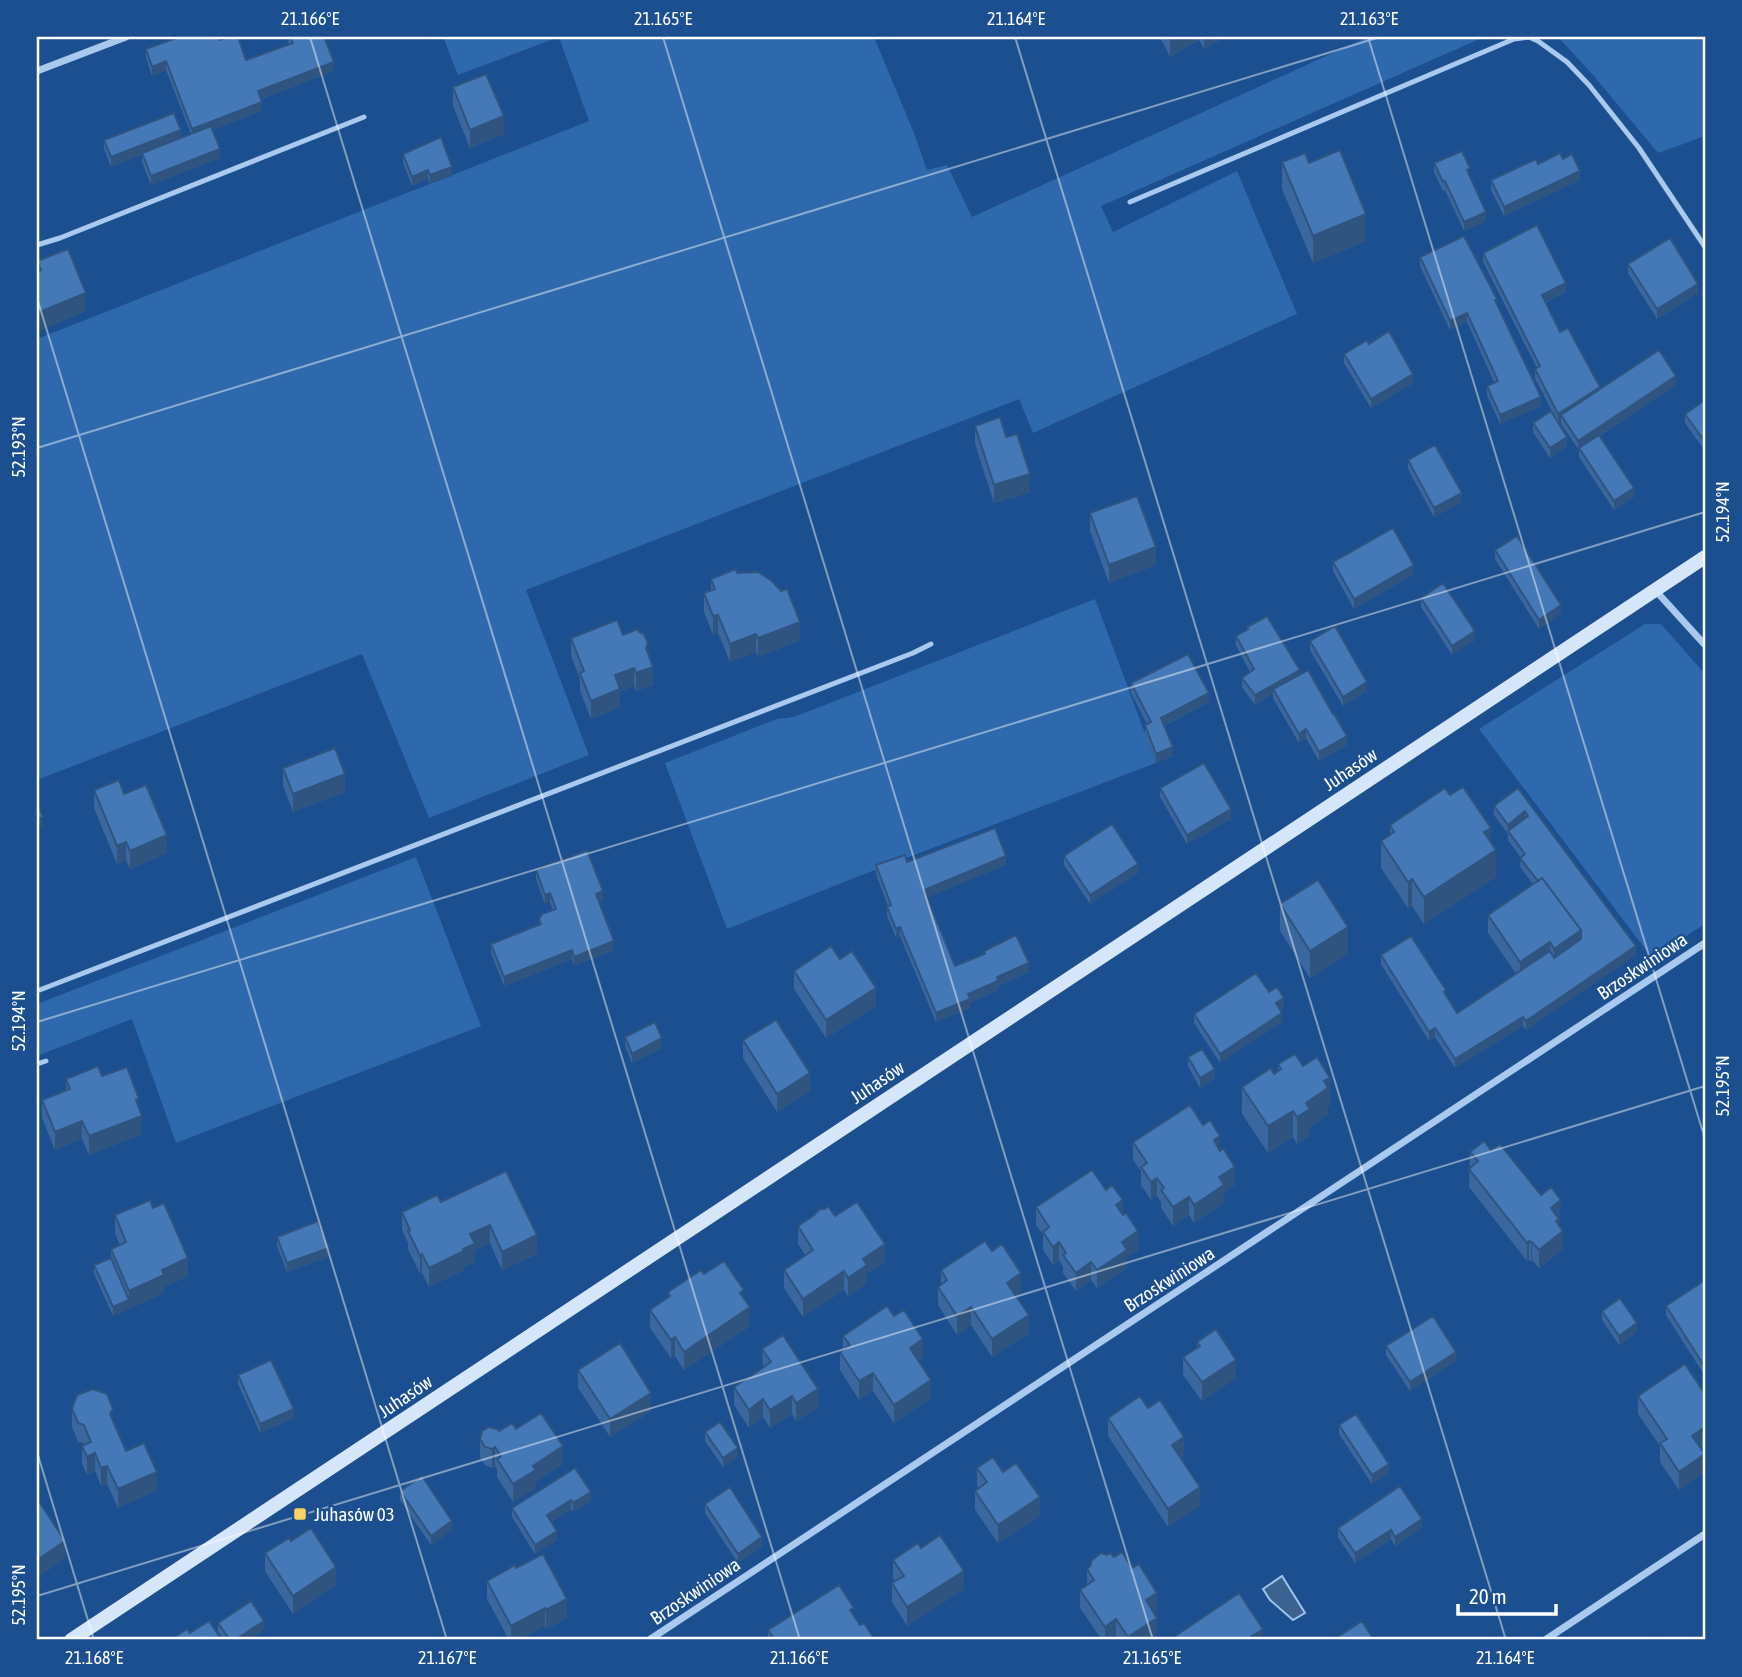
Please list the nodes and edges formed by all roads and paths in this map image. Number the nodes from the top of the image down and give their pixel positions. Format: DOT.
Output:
graph roads {
  1 [pos="126,37"];
  2 [pos="37,71"];
  3 [pos="364,117"];
  4 [pos="1130,202"];
  5 [pos="37,245"];
  6 [pos="1705,247"];
  7 [pos="1705,557"];
  8 [pos="1655,590"];
  9 [pos="931,645"];
  10 [pos="1705,645"];
  11 [pos="1705,943"];
  12 [pos="37,991"];
  13 [pos="46,1061"];
  14 [pos="37,1064"];
  15 [pos="1705,1534"];
  16 [pos="71,1640"];
  17 [pos="649,1640"];
  18 [pos="1545,1640"];
  1 -- 2 [label="street"];
  3 -- 5 [label="lane"];
  4 -- 6 [label="lane"];
  7 -- 8 [label="street, Juhasów"];
  8 -- 10 [label="street"];
  8 -- 16 [label="street, Juhasów"];
  9 -- 12 [label="lane"];
  11 -- 17 [label="street, Brzoskwiniowa"];
  13 -- 14 [label="lane"];
  15 -- 18 [label="street"];
}
